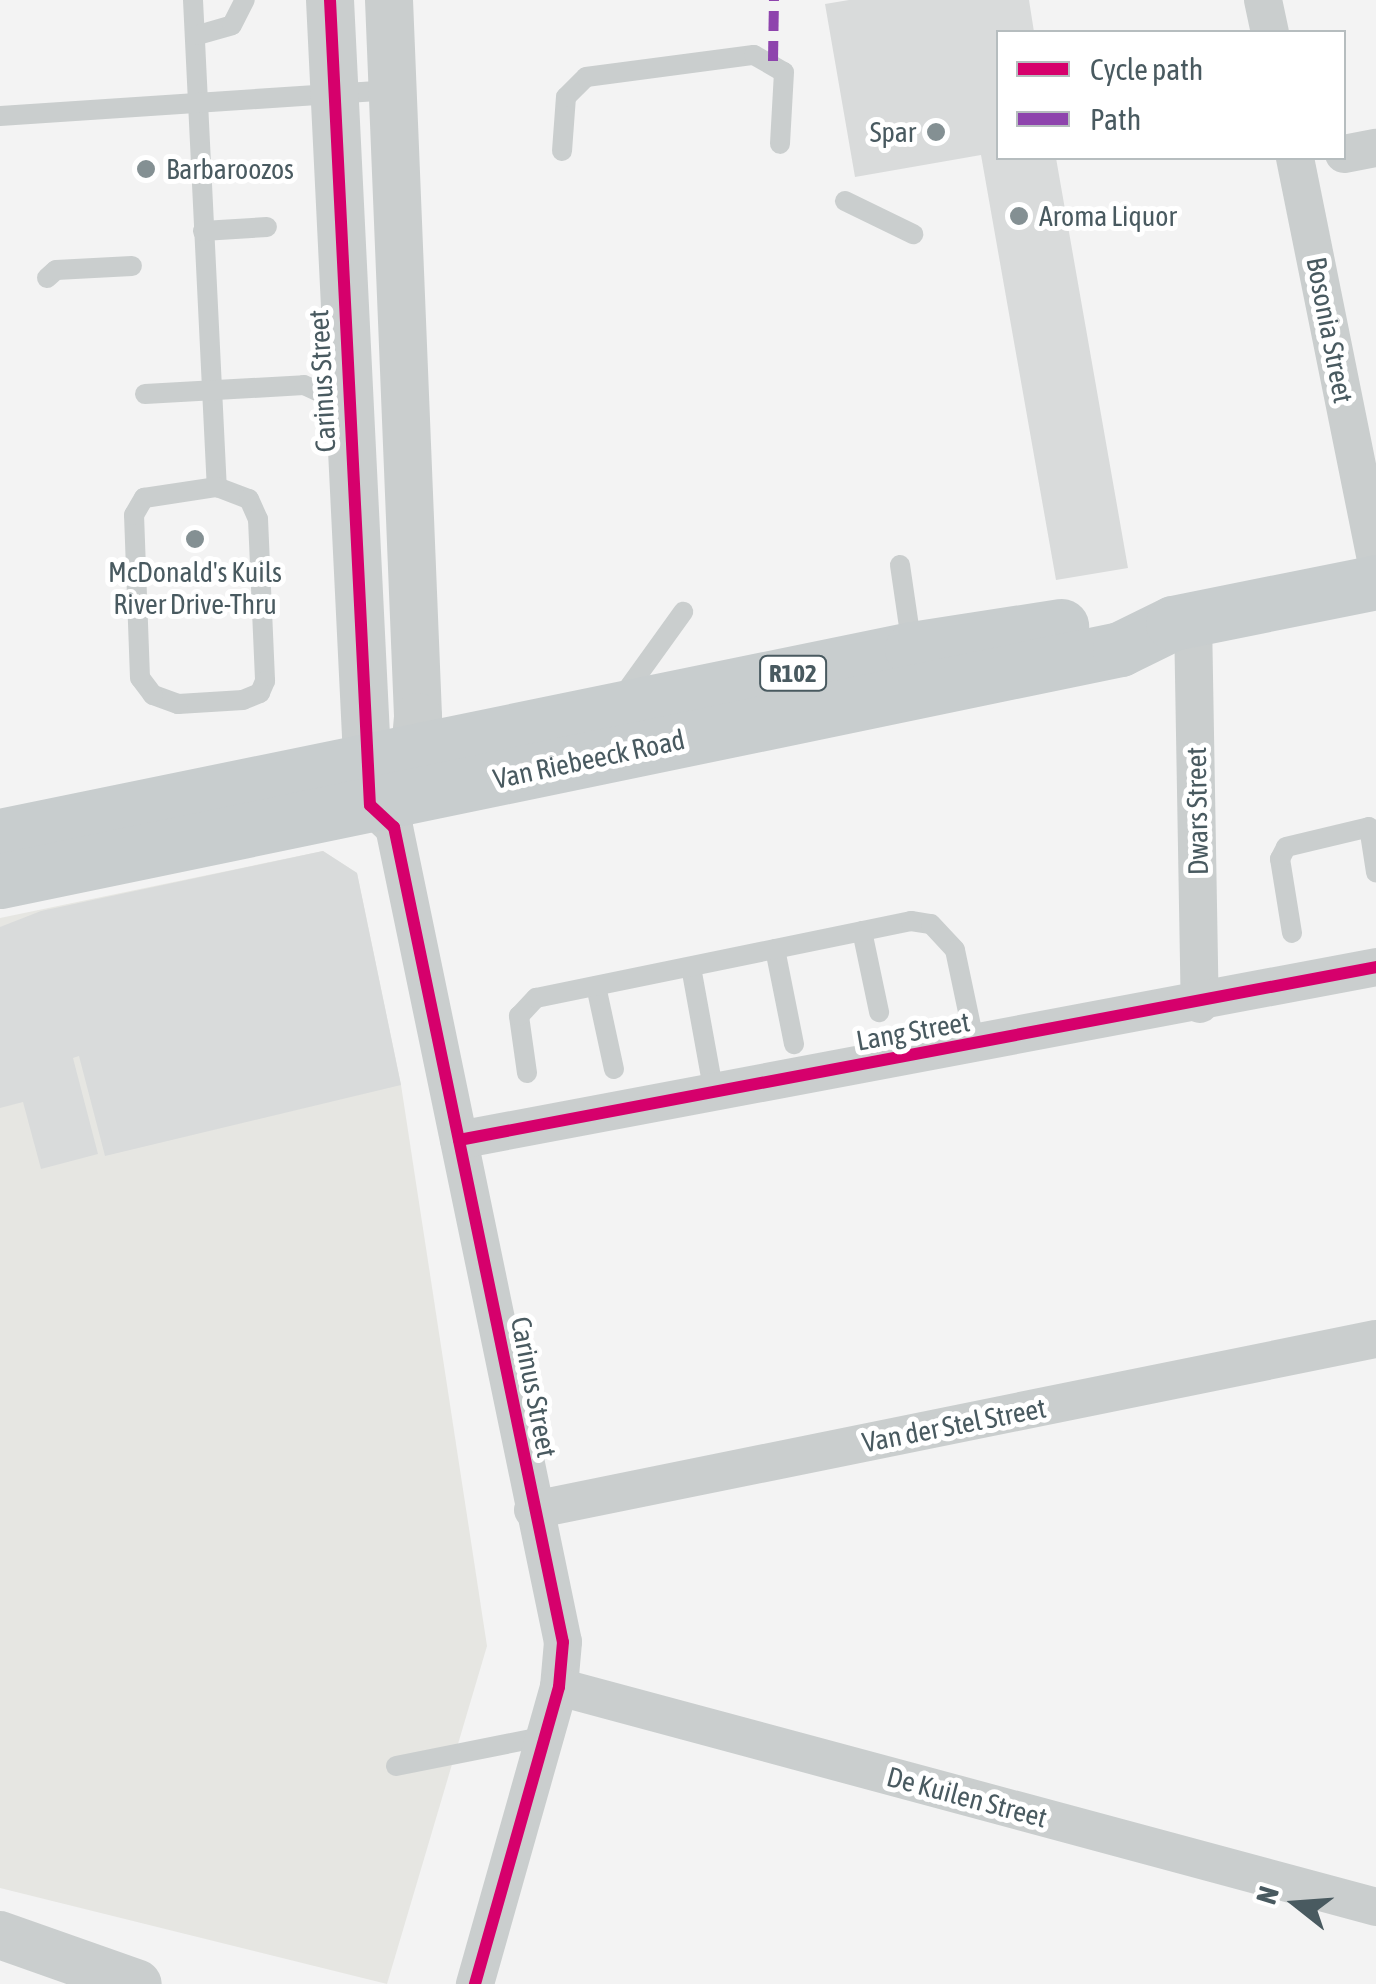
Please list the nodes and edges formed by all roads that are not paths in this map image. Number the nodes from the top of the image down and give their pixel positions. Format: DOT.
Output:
graph roads {
  1 [pos="192,0"];
  2 [pos="245,0"];
  3 [pos="330,0"];
  4 [pos="389,0"];
  5 [pos="1263,0"];
  6 [pos="1270,30"];
  7 [pos="198,35"];
  8 [pos="393,90"];
  9 [pos="335,94"];
  10 [pos="196,104"];
  11 [pos="0,116"];
  12 [pos="780,144"];
  13 [pos="1376,148"];
  14 [pos="562,150"];
  15 [pos="1346,154"];
  16 [pos="1307,160"];
  17 [pos="844,201"];
  18 [pos="267,227"];
  19 [pos="203,231"];
  20 [pos="913,234"];
  21 [pos="132,266"];
  22 [pos="47,278"];
  23 [pos="212,390"];
  24 [pos="146,394"];
  25 [pos="348,406"];
  26 [pos="218,487"];
  27 [pos="1376,561"];
  28 [pos="900,564"];
  29 [pos="1376,582"];
  30 [pos="683,612"];
  31 [pos="1183,621"];
  32 [pos="917,669"];
  33 [pos="611,710"];
  34 [pos="391,788"];
  35 [pos="1372,826"];
  36 [pos="0,836"];
  37 [pos="1376,872"];
  38 [pos="0,881"];
  39 [pos="862,931"];
  40 [pos="1292,933"];
  41 [pos="775,949"];
  42 [pos="691,966"];
  43 [pos="1376,967"];
  44 [pos="596,986"];
  45 [pos="1200,1004"];
  46 [pos="879,1012"];
  47 [pos="794,1044"];
  48 [pos="975,1045"];
  49 [pos="614,1069"];
  50 [pos="526,1072"];
  51 [pos="714,1092"];
  52 [pos="459,1140"];
  53 [pos="1376,1339"];
  54 [pos="533,1510"];
  55 [pos="559,1686"];
  56 [pos="546,1736"];
  57 [pos="396,1766"];
  58 [pos="1376,1907"];
  59 [pos="0,1936"];
  60 [pos="138,1984"];
  61 [pos="475,1984"];
  1 -- 7 [label="lane"];
  2 -- 7 [label="lane"];
  3 -- 9 [label="street, Carinus Street"];
  4 -- 8 [label="street, Carinus Street"];
  5 -- 6 [label="street"];
  7 -- 10 [label="lane"];
  8 -- 9 [label="lane"];
  8 -- 34 [label="street, Carinus Street"];
  9 -- 10 [label="lane"];
  9 -- 25 [label="street, Carinus Street"];
  10 -- 11 [label="lane"];
  10 -- 19 [label="lane"];
  12 -- 14 [label="lane"];
  13 -- 15 [label="street"];
  16 -- 27 [label="street, Bosonia Street"];
  17 -- 20 [label="lane"];
  18 -- 19 [label="lane"];
  19 -- 23 [label="lane"];
  21 -- 22 [label="lane"];
  23 -- 24 [label="lane"];
  23 -- 25 [label="lane"];
  23 -- 26 [label="lane"];
  25 -- 34 [label="street, Carinus Street"];
  26 -- 26 [label="lane"];
  28 -- 32 [label="lane"];
  29 -- 31 [label="main road, Van Riebeeck Road / R102"];
  30 -- 33 [label="lane"];
  31 -- 32 [label="main road, Van Riebeeck Road / R102"];
  31 -- 45 [label="street, Dwars Street"];
  32 -- 33 [label="main road, Van Riebeeck Road / R102"];
  32 -- 34 [label="main road, Van Riebeeck Road / R102"];
  33 -- 34 [label="main road, Van Riebeeck Road / R102"];
  34 -- 36 [label="main road, Van Riebeeck Road / R102"];
  34 -- 38 [label="main road, Van Riebeeck Road / R102"];
  34 -- 52 [label="street, Carinus Street"];
  35 -- 37 [label="lane"];
  35 -- 40 [label="lane"];
  39 -- 41 [label="lane"];
  39 -- 46 [label="lane"];
  39 -- 48 [label="lane"];
  41 -- 42 [label="lane"];
  41 -- 47 [label="lane"];
  42 -- 44 [label="lane"];
  42 -- 51 [label="lane"];
  43 -- 45 [label="street, Lang Street"];
  44 -- 49 [label="lane"];
  44 -- 50 [label="lane"];
  45 -- 48 [label="street, Lang Street"];
  48 -- 51 [label="street, Lang Street"];
  51 -- 52 [label="street, Lang Street"];
  52 -- 54 [label="street, Carinus Street"];
  53 -- 54 [label="street, Van der Stel Street"];
  54 -- 55 [label="street, Carinus Street"];
  55 -- 56 [label="street, Carinus Street"];
  55 -- 58 [label="street, De Kuilen Street"];
  56 -- 57 [label="lane"];
  56 -- 61 [label="street, Carinus Street"];
  59 -- 60 [label="street"];
}
